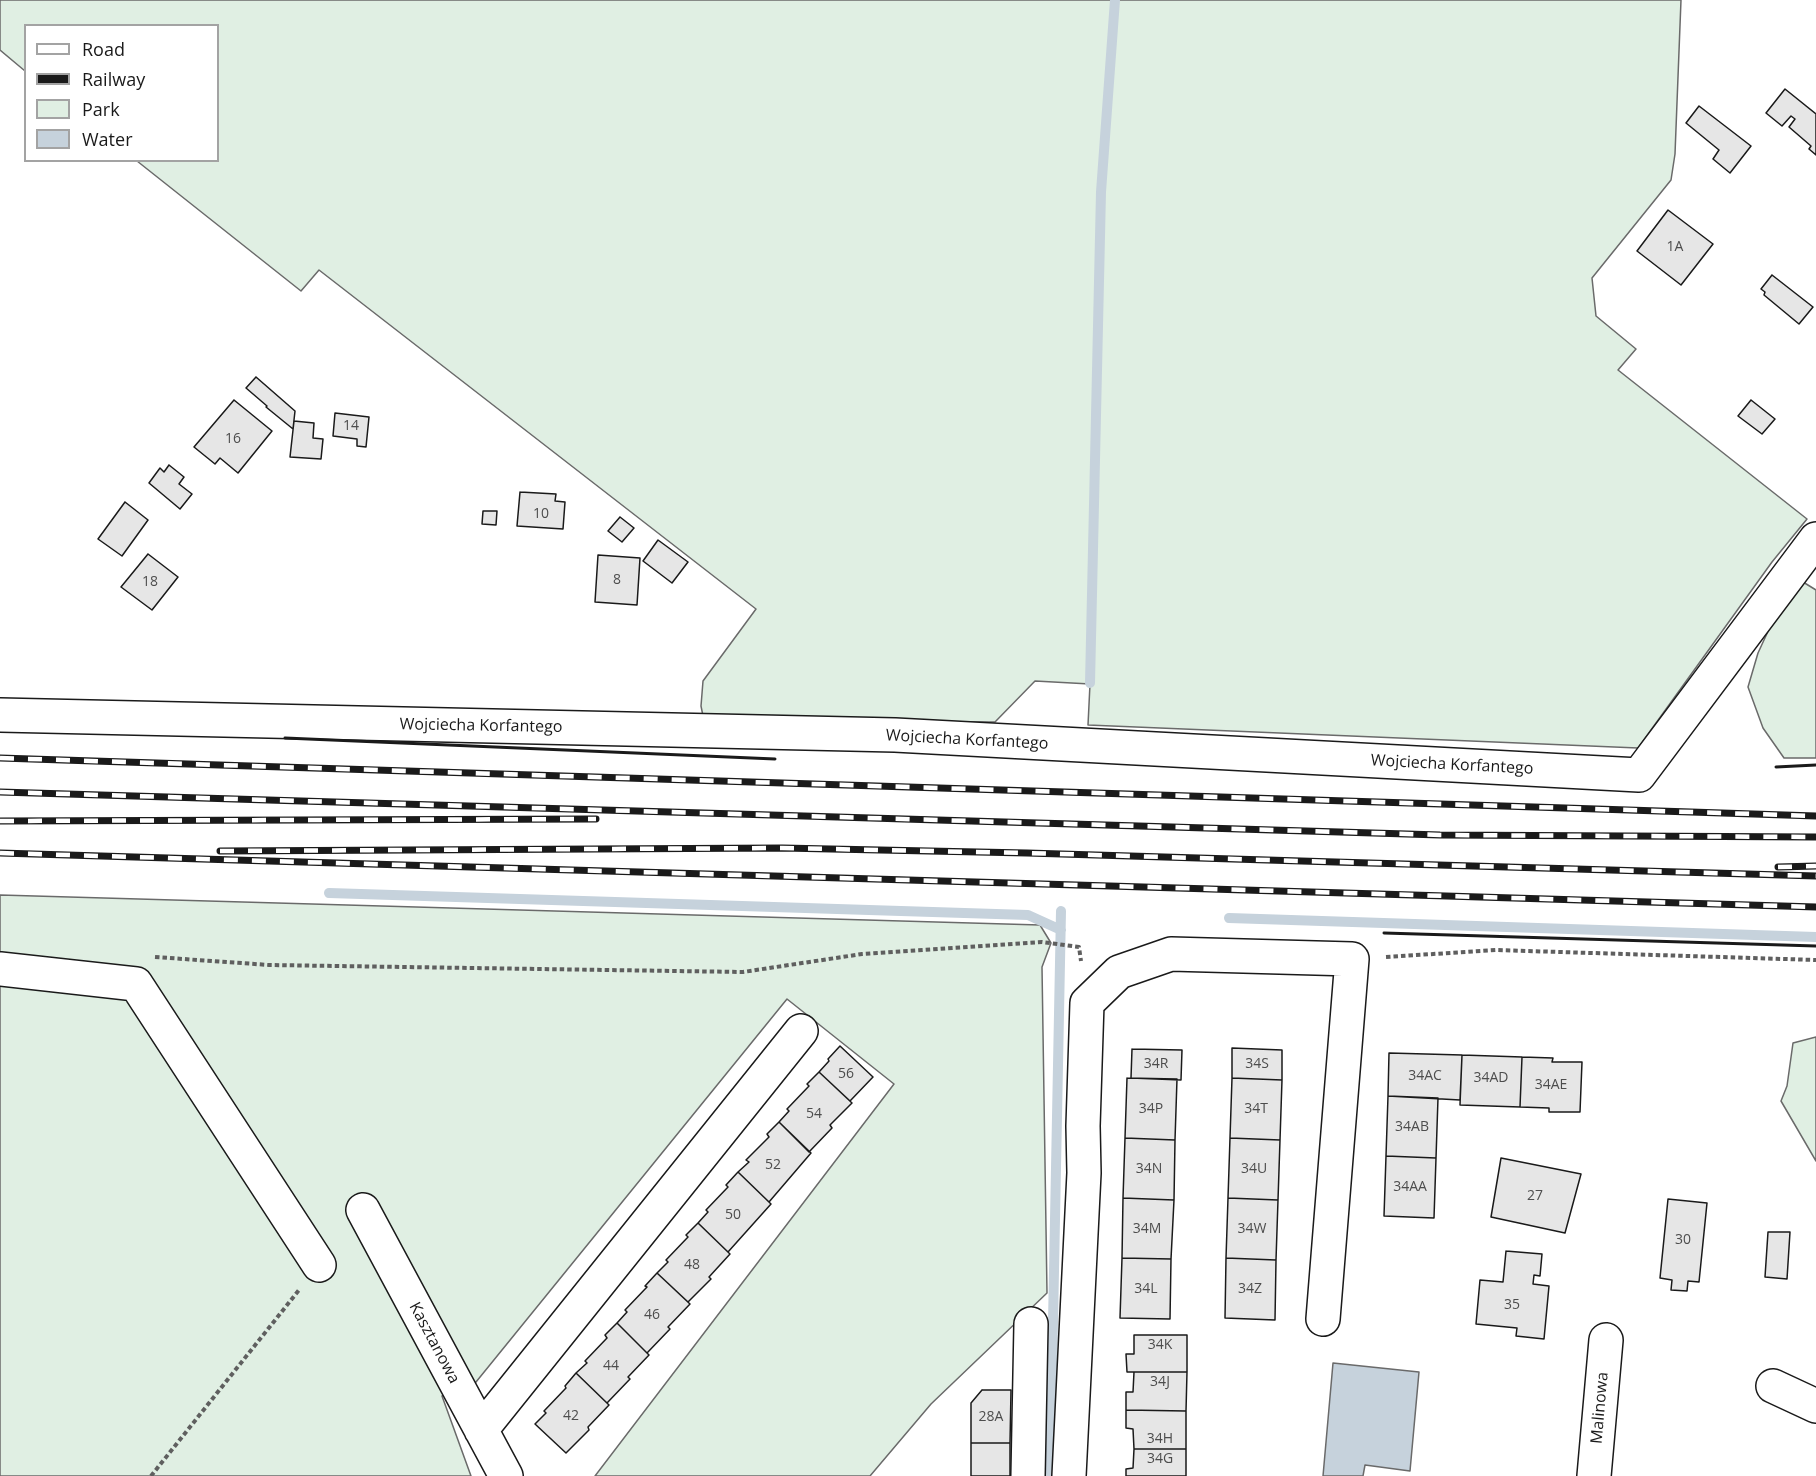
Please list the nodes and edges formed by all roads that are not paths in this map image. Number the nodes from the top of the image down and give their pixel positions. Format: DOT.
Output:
graph roads {
  1 [pos="1816,539"];
  2 [pos="0,715"];
  3 [pos="0,969"];
  4 [pos="801,1031"];
  5 [pos="363,1210"];
  6 [pos="319,1265"];
  7 [pos="1323,1319"];
  8 [pos="1031,1324"];
  9 [pos="1606,1340"];
  10 [pos="1773,1386"];
  11 [pos="1816,1406"];
  12 [pos="481,1430"];
  13 [pos="502,1474"];
  14 [pos="1028,1476"];
  15 [pos="1068,1476"];
  16 [pos="1594,1476"];
  1 -- 2 [label="street, Wojciecha Korfantego"];
  3 -- 6 [label="street"];
  4 -- 12 [label="street"];
  5 -- 12 [label="street, Kasztanowa"];
  7 -- 15 [label="street"];
  8 -- 14 [label="street"];
  9 -- 16 [label="street, Malinowa"];
  10 -- 11 [label="street"];
  12 -- 13 [label="street, Kasztanowa"];
}
